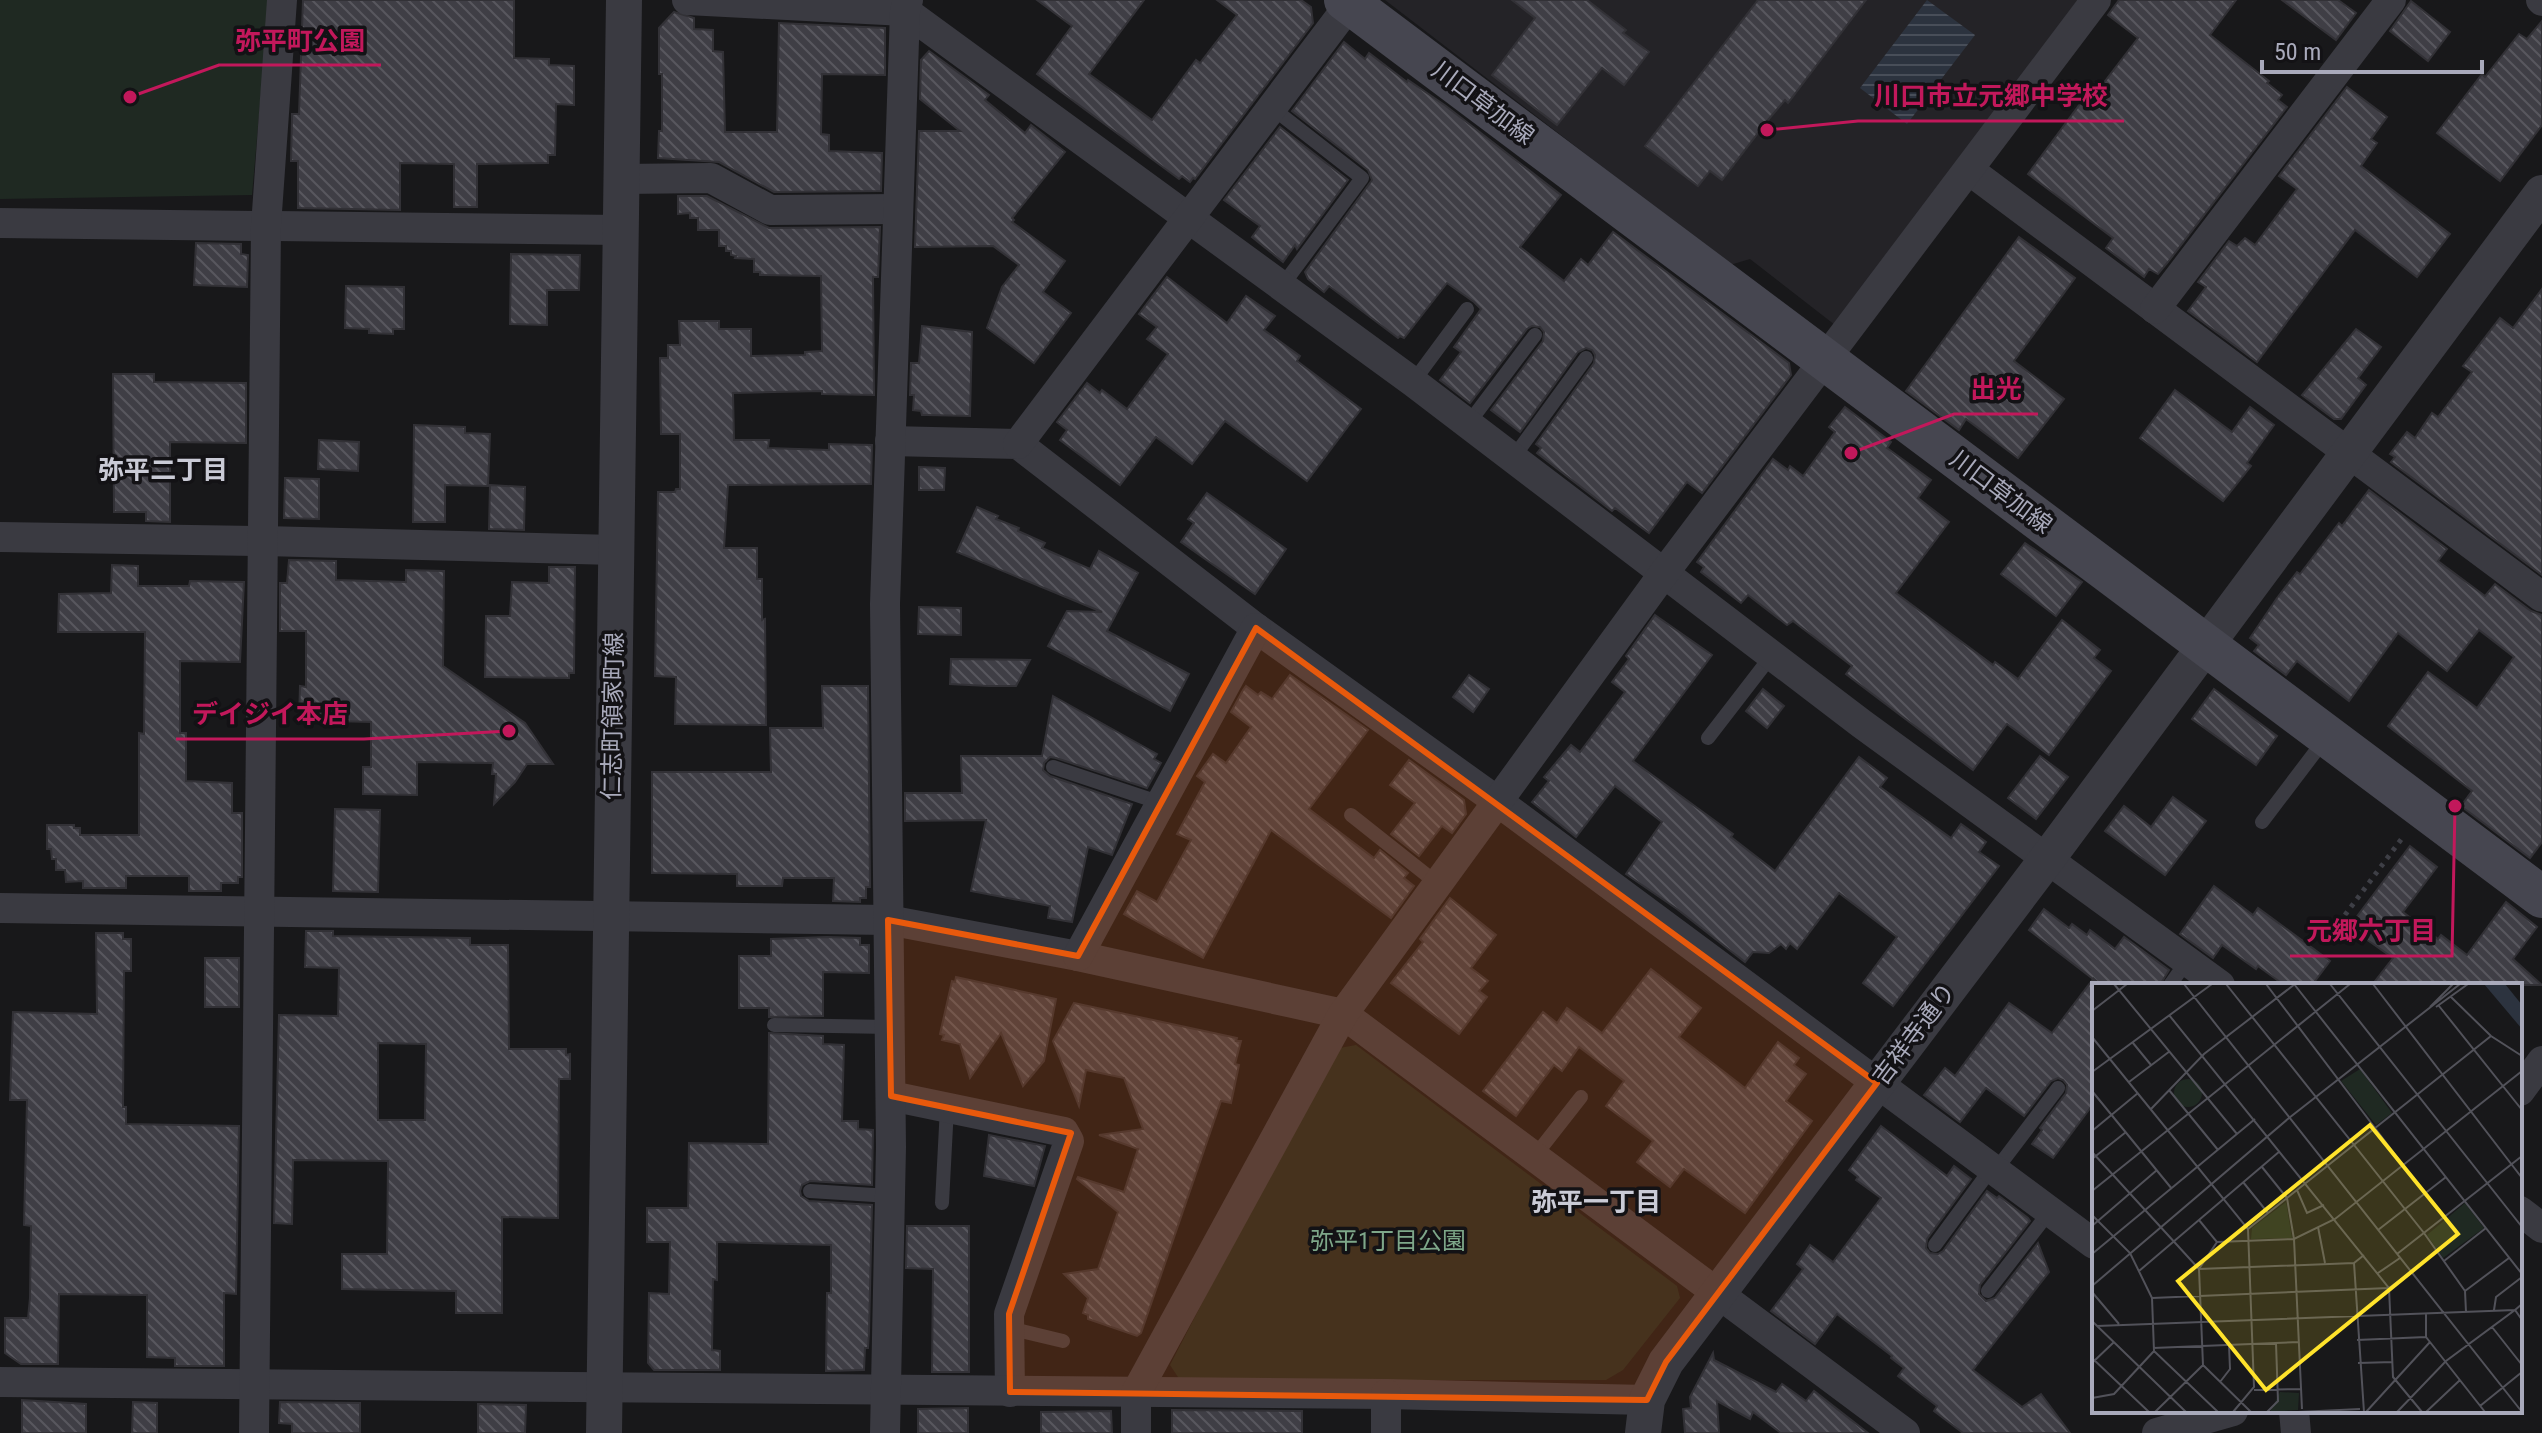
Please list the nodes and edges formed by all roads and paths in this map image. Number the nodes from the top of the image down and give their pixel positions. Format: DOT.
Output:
graph roads {
  1 [pos="282,0"];
  2 [pos="624,0"];
  3 [pos="687,0"];
  4 [pos="2096,0"];
  5 [pos="2391,0"];
  6 [pos="1349,1"];
  7 [pos="906,6"];
  8 [pos="1271,107"];
  9 [pos="1969,170"];
  10 [pos="622,179"];
  11 [pos="2542,193"];
  12 [pos="898,209"];
  13 [pos="1187,217"];
  14 [pos="0,223"];
  15 [pos="266,226"];
  16 [pos="621,230"];
  17 [pos="1282,286"];
  18 [pos="1467,309"];
  19 [pos="2155,309"];
  20 [pos="1535,335"];
  21 [pos="1586,358"];
  22 [pos="1826,360"];
  23 [pos="1413,382"];
  24 [pos="1468,424"];
  25 [pos="890,441"];
  26 [pos="1018,444"];
  27 [pos="2350,453"];
  28 [pos="1513,458"];
  29 [pos="0,537"];
  30 [pos="264,541"];
  31 [pos="615,550"];
  32 [pos="1664,573"];
  33 [pos="2542,597"];
  34 [pos="1256,628"];
  35 [pos="2205,645"];
  36 [pos="1772,655"];
  37 [pos="2327,736"];
  38 [pos="1708,738"];
  39 [pos="1053,767"];
  40 [pos="1497,801"];
  41 [pos="1161,803"];
  42 [pos="2424,809"];
  43 [pos="1351,815"];
  44 [pos="2262,822"];
  45 [pos="2047,859"];
  46 [pos="1438,884"];
  47 [pos="2542,897"];
  48 [pos="0,908"];
  49 [pos="258,910"];
  50 [pos="611,915"];
  51 [pos="888,920"];
  52 [pos="2339,923"];
  53 [pos="1078,956"];
  54 [pos="2179,973"];
  55 [pos="2213,983"];
  56 [pos="1343,1014"];
  57 [pos="774,1025"];
  58 [pos="890,1027"];
  59 [pos="2542,1061"];
  60 [pos="1877,1083"];
  61 [pos="2058,1088"];
  62 [pos="2522,1088"];
  63 [pos="891,1096"];
  64 [pos="1581,1097"];
  65 [pos="947,1107"];
  66 [pos="1534,1157"];
  67 [pos="1993,1170"];
  68 [pos="810,1191"];
  69 [pos="890,1196"];
  70 [pos="942,1203"];
  71 [pos="2050,1211"];
  72 [pos="2522,1213"];
  73 [pos="2542,1228"];
  74 [pos="2092,1242"];
  75 [pos="1935,1245"];
  76 [pos="1988,1291"];
  77 [pos="1717,1293"];
  78 [pos="1009,1328"];
  79 [pos="1063,1341"];
  80 [pos="0,1382"];
  81 [pos="255,1386"];
  82 [pos="605,1386"];
  83 [pos="885,1391"];
  84 [pos="1010,1392"];
  85 [pos="1136,1393"];
  86 [pos="1386,1394"];
  87 [pos="2226,1413"];
  88 [pos="2294,1413"];
  89 [pos="1645,1417"];
  90 [pos="254,1433"];
  91 [pos="604,1433"];
  92 [pos="885,1433"];
  93 [pos="1136,1433"];
  94 [pos="1386,1433"];
  95 [pos="1905,1433"];
  96 [pos="2157,1433"];
  97 [pos="2296,1433"];
  1 -- 15 [label="street"];
  2 -- 10 [label="street, 仁志町領家町線"];
  3 -- 7 [label="street"];
  4 -- 9 [label="street"];
  5 -- 19 [label="street"];
  6 -- 8 [label="street"];
  6 -- 22 [label="main road, 川口草加線"];
  7 -- 12 [label="street"];
  7 -- 13 [label="street"];
  8 -- 13 [label="street"];
  8 -- 17 [label="lane"];
  9 -- 19 [label="street"];
  9 -- 22 [label="street"];
  10 -- 12 [label="street"];
  10 -- 16 [label="street, 仁志町領家町線"];
  11 -- 27 [label="street, 吉祥寺通り"];
  12 -- 25 [label="street"];
  13 -- 17 [label="street"];
  13 -- 26 [label="street"];
  14 -- 15 [label="street"];
  15 -- 16 [label="street"];
  15 -- 30 [label="street"];
  16 -- 31 [label="street, 仁志町領家町線"];
  17 -- 23 [label="street"];
  18 -- 23 [label="lane"];
  19 -- 27 [label="street"];
  20 -- 24 [label="lane"];
  21 -- 28 [label="lane"];
  22 -- 32 [label="street"];
  22 -- 35 [label="main road, 川口草加線"];
  23 -- 24 [label="street"];
  24 -- 28 [label="street"];
  25 -- 26 [label="street"];
  25 -- 51 [label="street"];
  26 -- 34 [label="street"];
  27 -- 33 [label="street"];
  27 -- 35 [label="street, 吉祥寺通り"];
  28 -- 32 [label="street"];
  29 -- 30 [label="street"];
  30 -- 31 [label="street"];
  30 -- 49 [label="street"];
  31 -- 50 [label="street, 仁志町領家町線"];
  32 -- 36 [label="street"];
  32 -- 40 [label="street"];
  34 -- 40 [label="street"];
  34 -- 41 [label="street"];
  35 -- 37 [label="main road, 川口草加線"];
  35 -- 45 [label="street, 吉祥寺通り"];
  36 -- 38 [label="lane"];
  36 -- 45 [label="street"];
  37 -- 42 [label="main road, 川口草加線"];
  37 -- 44 [label="lane"];
  39 -- 41 [label="lane"];
  40 -- 46 [label="street"];
  40 -- 60 [label="street"];
  41 -- 53 [label="street"];
  42 -- 47 [label="main road, 川口草加線"];
  42 -- 52 [label="path"];
  43 -- 46 [label="lane"];
  45 -- 54 [label="street"];
  45 -- 60 [label="street, 吉祥寺通り"];
  46 -- 56 [label="street"];
  48 -- 49 [label="street"];
  49 -- 50 [label="street"];
  49 -- 81 [label="street"];
  50 -- 51 [label="street"];
  50 -- 82 [label="street, 仁志町領家町線"];
  51 -- 53 [label="street"];
  51 -- 58 [label="street"];
  53 -- 56 [label="street"];
  54 -- 55 [label="street"];
  56 -- 66 [label="street"];
  56 -- 85 [label="street"];
  57 -- 58 [label="lane"];
  58 -- 63 [label="street"];
  59 -- 62 [label="street"];
  60 -- 67 [label="street"];
  60 -- 77 [label="street, 吉祥寺通り"];
  61 -- 67 [label="lane"];
  63 -- 65 [label="street"];
  63 -- 69 [label="street"];
  64 -- 66 [label="lane"];
  65 -- 70 [label="lane"];
  65 -- 78 [label="street"];
  66 -- 77 [label="street"];
  67 -- 71 [label="street"];
  67 -- 75 [label="lane"];
  68 -- 69 [label="lane"];
  69 -- 83 [label="street"];
  71 -- 74 [label="street"];
  71 -- 76 [label="lane"];
  72 -- 73 [label="street"];
  77 -- 89 [label="street, 吉祥寺通り"];
  77 -- 95 [label="street"];
  78 -- 79 [label="lane"];
  78 -- 84 [label="street"];
  80 -- 81 [label="street"];
  81 -- 82 [label="street"];
  81 -- 90 [label="street"];
  82 -- 83 [label="street"];
  82 -- 91 [label="street, 仁志町領家町線"];
  83 -- 84 [label="street"];
  83 -- 92 [label="street"];
  84 -- 85 [label="street"];
  85 -- 86 [label="street"];
  85 -- 93 [label="street"];
  86 -- 89 [label="street"];
  86 -- 94 [label="street"];
  87 -- 96 [label="street"];
  88 -- 97 [label="street"];
}
